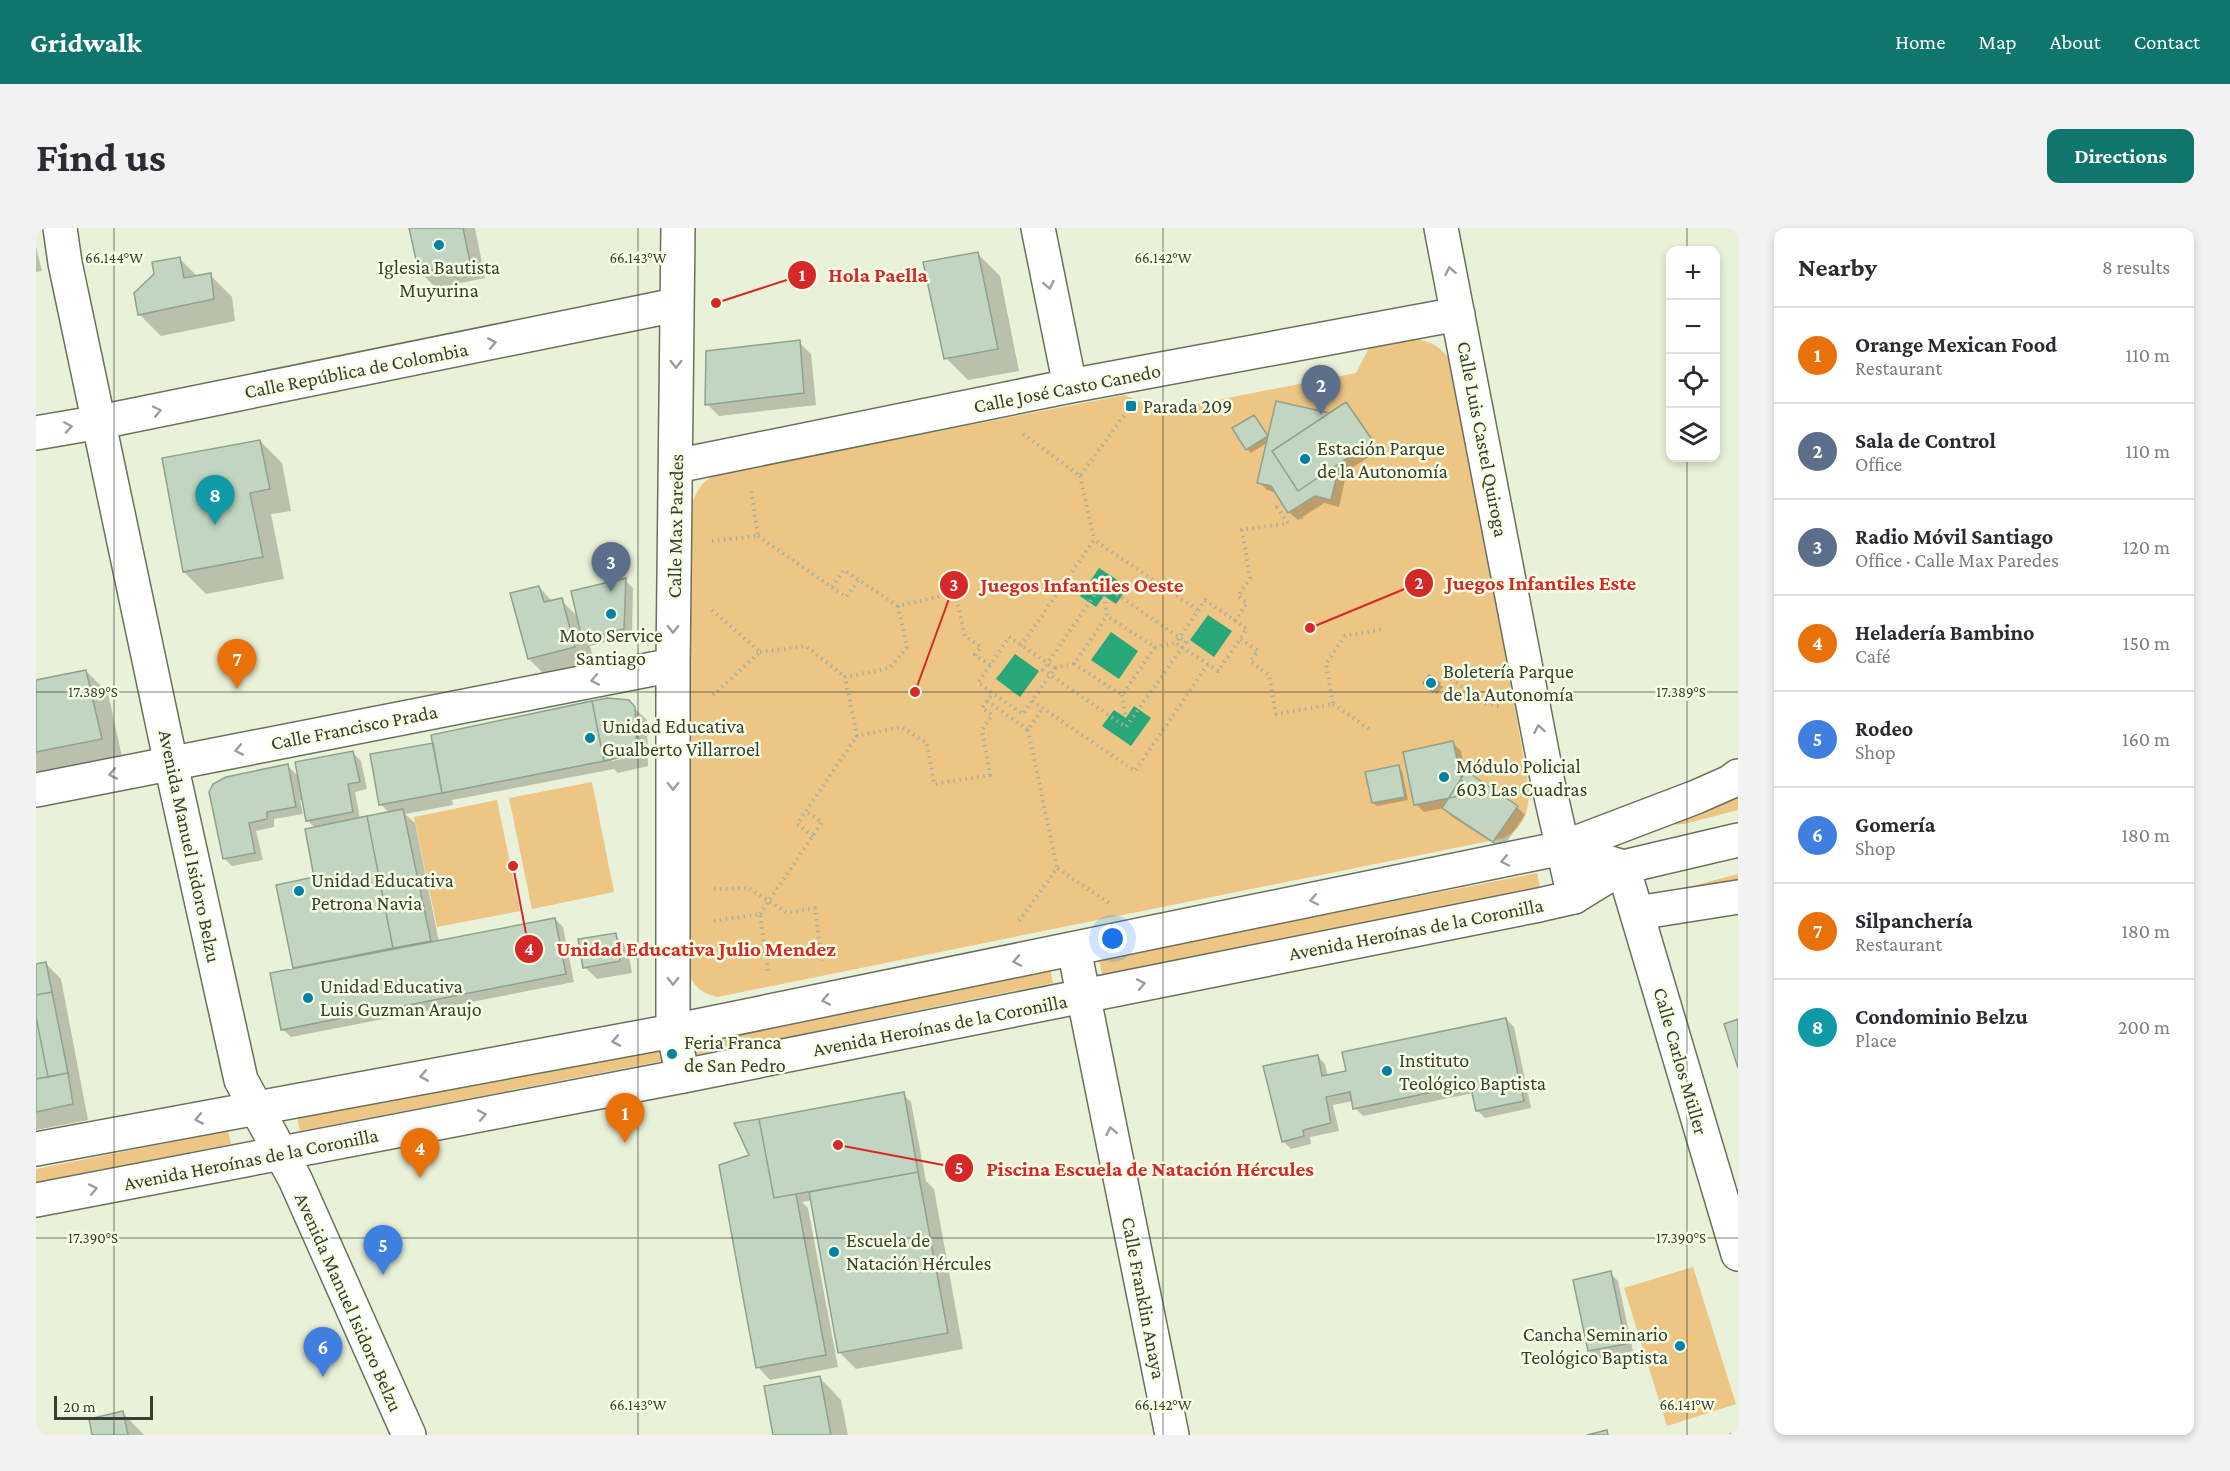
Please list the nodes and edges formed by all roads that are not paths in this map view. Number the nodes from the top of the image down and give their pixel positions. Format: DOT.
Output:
graph roads {
  1 [pos="60,228"];
  2 [pos="678,228"];
  3 [pos="1038,228"];
  4 [pos="1441,228"];
  5 [pos="676,305"];
  6 [pos="1458,314"];
  7 [pos="1070,386"];
  8 [pos="100,422"];
  9 [pos="36,433"];
  10 [pos="676,466"];
  11 [pos="673,665"];
  12 [pos="171,764"];
  13 [pos="1738,776"];
  14 [pos="36,790"];
  15 [pos="1738,840"];
  16 [pos="1562,848"];
  17 [pos="1623,867"];
  18 [pos="1574,897"];
  19 [pos="1738,897"];
  20 [pos="1637,913"];
  21 [pos="1074,949"];
  22 [pos="1084,996"];
  23 [pos="673,1031"];
  24 [pos="683,1076"];
  25 [pos="257,1108"];
  26 [pos="36,1149"];
  27 [pos="280,1154"];
  28 [pos="36,1200"];
  29 [pos="1738,1254"];
  30 [pos="409,1435"];
  31 [pos="1172,1435"];
  1 -- 8 [label="street, Avenida Manuel Isidoro Belzu"];
  2 -- 5 [label="street, Calle Max Paredes"];
  3 -- 7 [label="street, one-way"];
  6 -- 4 [label="street, Calle Luis Castel Quiroga, one-way"];
  8 -- 5 [label="street, Calle República de Colombia, one-way"];
  5 -- 10 [label="street, Calle Max Paredes, one-way"];
  6 -- 7 [label="street, Calle José Casto Canedo"];
  16 -- 6 [label="street, Calle Luis Castel Quiroga, one-way"];
  7 -- 10 [label="street, Calle José Casto Canedo"];
  9 -- 8 [label="street, Calle República de Colombia, one-way"];
  8 -- 12 [label="street, Avenida Manuel Isidoro Belzu"];
  10 -- 11 [label="street, Calle Max Paredes, one-way"];
  11 -- 12 [label="street, Calle Francisco Prada, one-way"];
  11 -- 23 [label="street, Calle Max Paredes, one-way"];
  12 -- 14 [label="street, Calle Francisco Prada, one-way"];
  12 -- 25 [label="street, Avenida Manuel Isidoro Belzu"];
  13 -- 16 [label="street"];
  15 -- 17 [label="street, Avenida Heroínas de la Coronilla"];
  16 -- 17 [label="street"];
  16 -- 18 [label="street, Calle Luis Castel Quiroga"];
  16 -- 21 [label="street, one-way"];
  17 -- 18 [label="street, Avenida Heroínas de la Coronilla"];
  17 -- 20 [label="street, Calle Carlos Müller"];
  22 -- 18 [label="street, Avenida Heroínas de la Coronilla, one-way"];
  19 -- 20 [label="street"];
  20 -- 29 [label="street, Calle Carlos Müller"];
  21 -- 22 [label="street, Calle Franklin Anaya"];
  21 -- 23 [label="street, one-way"];
  22 -- 24 [label="street, Avenida Heroínas de la Coronilla"];
  31 -- 22 [label="street, Calle Franklin Anaya, one-way"];
  23 -- 24 [label="street, Calle Max Paredes"];
  23 -- 25 [label="street, one-way"];
  27 -- 24 [label="street, Avenida Heroínas de la Coronilla, one-way"];
  25 -- 26 [label="street, one-way"];
  25 -- 27 [label="street, Avenida Manuel Isidoro Belzu"];
  28 -- 27 [label="street, Avenida Heroínas de la Coronilla, one-way"];
  27 -- 30 [label="street, Avenida Manuel Isidoro Belzu"];
}
